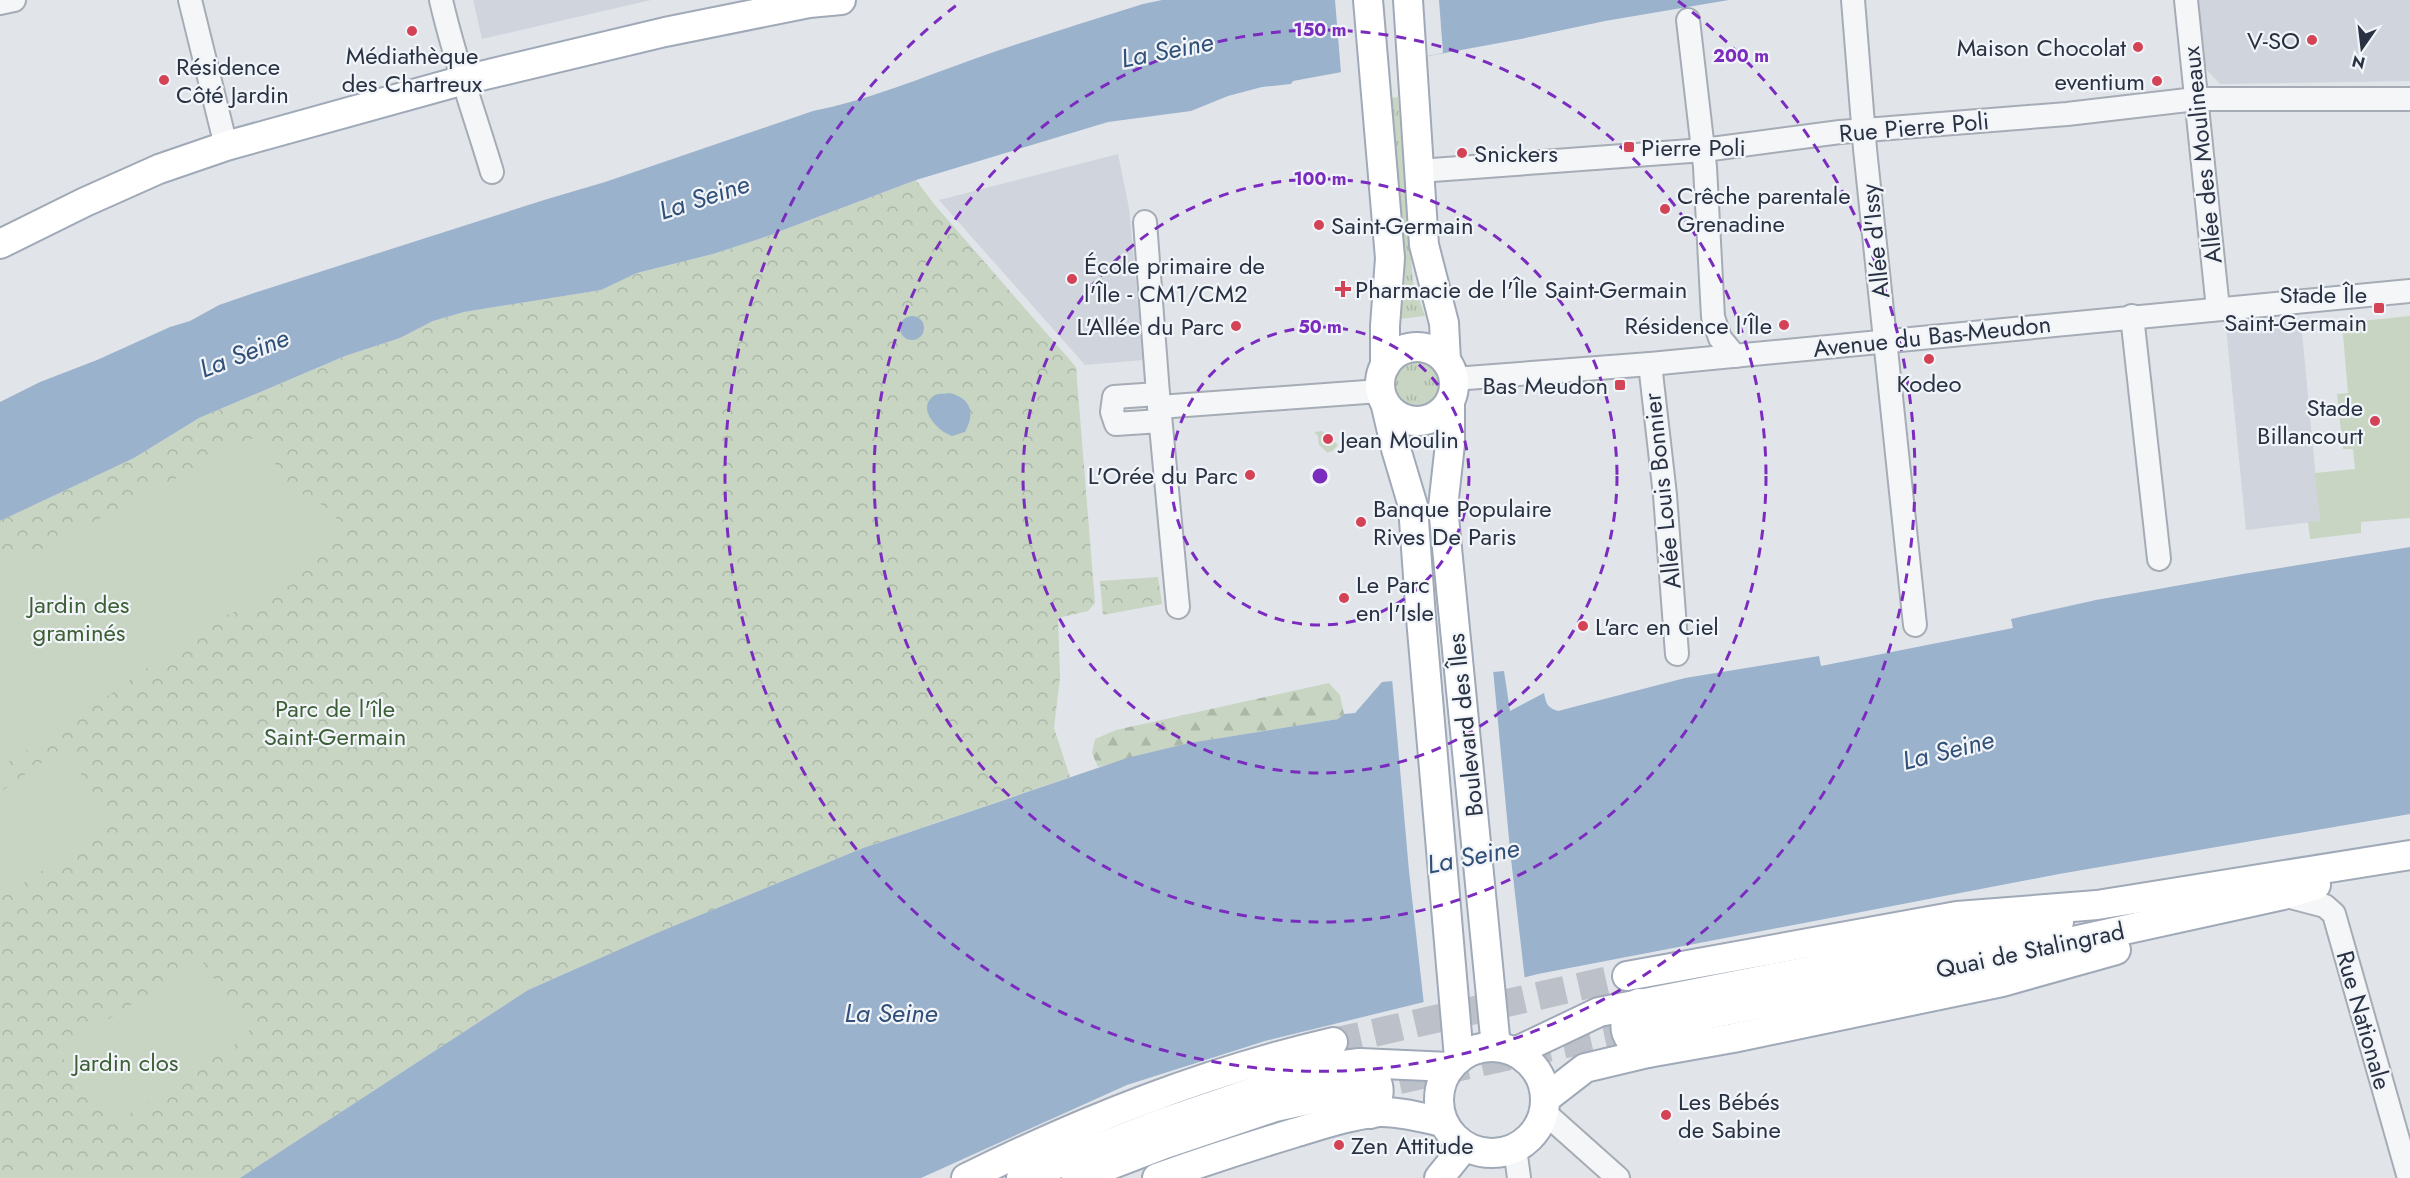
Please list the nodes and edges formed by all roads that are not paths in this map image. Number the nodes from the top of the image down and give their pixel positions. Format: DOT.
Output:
graph roads {
  1 [pos="14,0"];
  2 [pos="190,0"];
  3 [pos="441,0"];
  4 [pos="842,0"];
  5 [pos="1368,0"];
  6 [pos="1408,0"];
  7 [pos="1853,0"];
  8 [pos="2186,0"];
  9 [pos="814,2"];
  10 [pos="0,3"];
  11 [pos="1688,20"];
  12 [pos="464,80"];
  13 [pos="2196,99"];
  14 [pos="2410,99"];
  15 [pos="1864,130"];
  16 [pos="226,146"];
  17 [pos="1704,150"];
  18 [pos="1419,171"];
  19 [pos="492,172"];
  20 [pos="1145,222"];
  21 [pos="3,244"];
  22 [pos="2410,291"];
  23 [pos="2218,309"];
  24 [pos="1713,316"];
  25 [pos="2132,316"];
  26 [pos="1886,340"];
  27 [pos="1735,356"];
  28 [pos="1683,361"];
  29 [pos="1650,364"];
  30 [pos="1450,381"];
  31 [pos="1384,387"];
  32 [pos="1159,407"];
  33 [pos="2160,559"];
  34 [pos="1178,607"];
  35 [pos="1915,625"];
  36 [pos="1677,654"];
  37 [pos="2408,855"];
  38 [pos="2283,895"];
  39 [pos="2097,905"];
  40 [pos="1627,976"];
  41 [pos="1645,1027"];
  42 [pos="1332,1042"];
  43 [pos="1505,1050"];
  44 [pos="1454,1063"];
  45 [pos="1363,1088"];
  46 [pos="1544,1105"];
  47 [pos="1443,1122"];
  48 [pos="1465,1146"];
  49 [pos="1515,1148"];
  50 [pos="966,1178"];
  51 [pos="1021,1178"];
  52 [pos="1076,1178"];
  53 [pos="1157,1178"];
  54 [pos="1439,1178"];
  55 [pos="1519,1178"];
  56 [pos="1618,1178"];
  57 [pos="2409,1178"];
  1 -- 10 [label="street"];
  2 -- 16 [label="street"];
  3 -- 12 [label="street"];
  4 -- 9 [label="main road"];
  5 -- 31 [label="main road, Boulevard des Îles"];
  6 -- 18 [label="main road, Boulevard des Îles"];
  7 -- 15 [label="street, Allée d'Issy"];
  8 -- 13 [label="street, Allée des Moulineaux"];
  9 -- 12 [label="main road"];
  11 -- 17 [label="street"];
  12 -- 16 [label="main road"];
  12 -- 19 [label="street"];
  13 -- 14 [label="street, Rue Pierre Poli"];
  13 -- 15 [label="street, Rue Pierre Poli"];
  13 -- 23 [label="street, Allée des Moulineaux"];
  15 -- 17 [label="street, Rue Pierre Poli"];
  15 -- 26 [label="street, Allée d'Issy"];
  16 -- 21 [label="main road"];
  17 -- 18 [label="street, Rue Pierre Poli"];
  17 -- 24 [label="street"];
  18 -- 30 [label="main road, Boulevard des Îles"];
  20 -- 32 [label="street"];
  22 -- 23 [label="street, Avenue du Bas-Meudon"];
  23 -- 25 [label="street, Avenue du Bas-Meudon"];
  24 -- 27 [label="street"];
  24 -- 28 [label="street"];
  25 -- 26 [label="street, Avenue du Bas-Meudon"];
  25 -- 33 [label="street"];
  26 -- 27 [label="street, Avenue du Bas-Meudon"];
  26 -- 35 [label="street, Allée d'Issy"];
  27 -- 28 [label="street, Avenue du Bas-Meudon"];
  28 -- 29 [label="street, Avenue du Bas-Meudon"];
  29 -- 30 [label="street, Avenue du Bas-Meudon"];
  29 -- 36 [label="street, Allée Louis Bonnier"];
  30 -- 31 [label="main road"];
  30 -- 31 [label="main road"];
  30 -- 43 [label="main road, Boulevard des Îles"];
  31 -- 32 [label="street"];
  31 -- 44 [label="main road, Boulevard des Îles"];
  32 -- 34 [label="street"];
  37 -- 38 [label="main road, Quai de Stalingrad"];
  37 -- 39 [label="main road, Quai de Stalingrad"];
  38 -- 41 [label="main road, Quai de Stalingrad"];
  38 -- 57 [label="street, Rue Nationale"];
  39 -- 40 [label="main road"];
  39 -- 41 [label="main road"];
  41 -- 43 [label="main road"];
  41 -- 46 [label="main road"];
  42 -- 50 [label="main road"];
  43 -- 44 [label="main road"];
  43 -- 46 [label="main road"];
  44 -- 45 [label="main road"];
  44 -- 47 [label="main road"];
  45 -- 47 [label="main road"];
  45 -- 51 [label="main road"];
  45 -- 52 [label="main road"];
  45 -- 53 [label="main road"];
  46 -- 49 [label="main road"];
  46 -- 56 [label="street"];
  47 -- 48 [label="main road"];
  48 -- 49 [label="main road"];
  48 -- 54 [label="main road"];
  49 -- 55 [label="street"];
}
